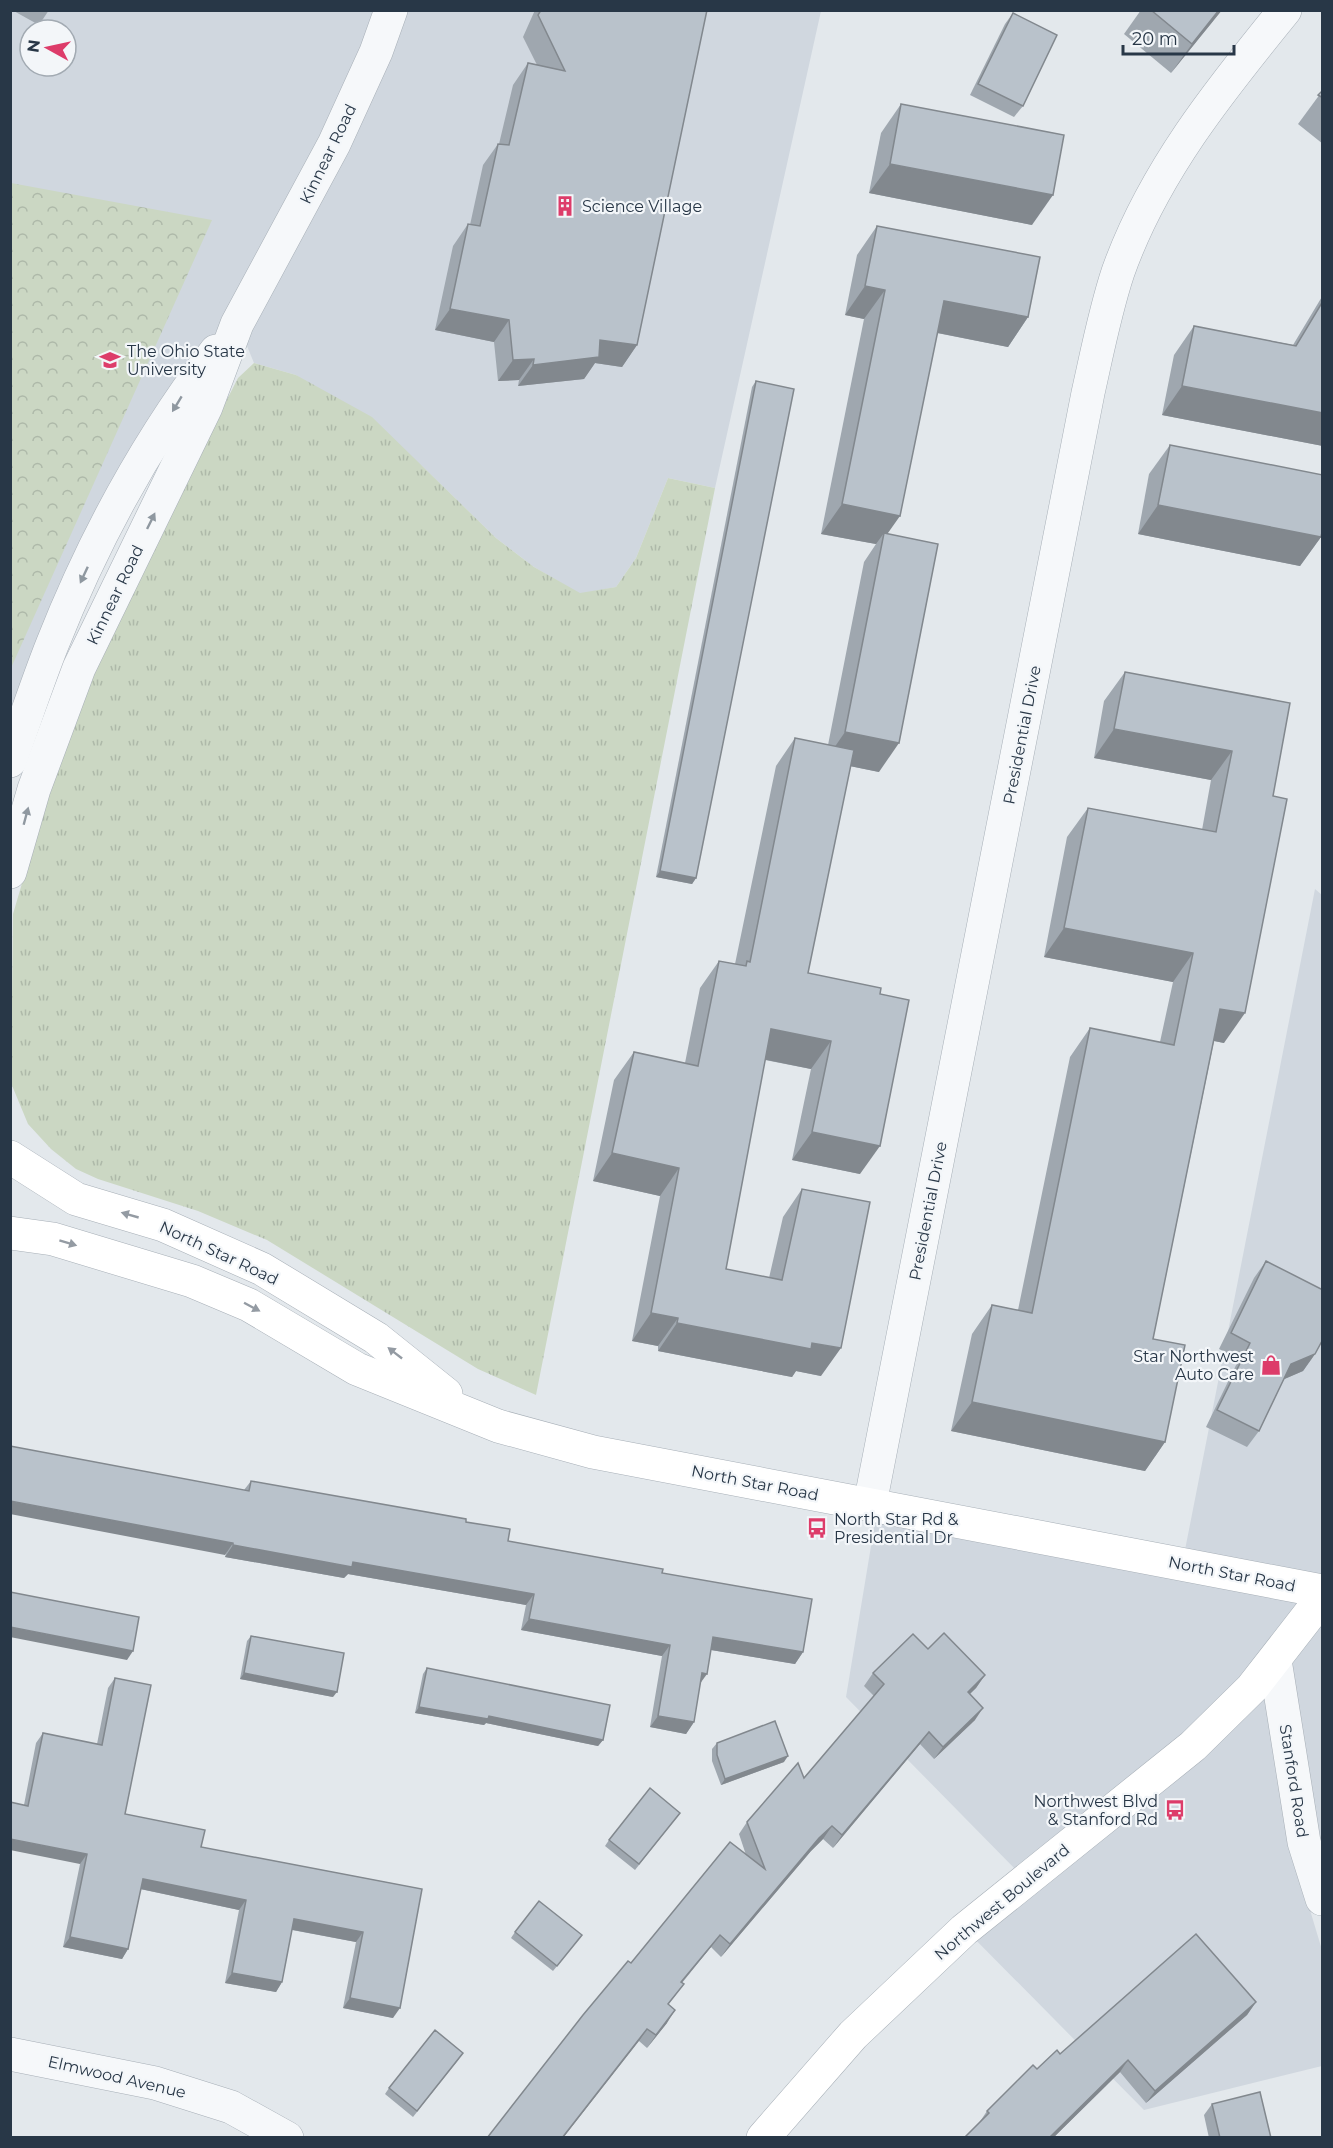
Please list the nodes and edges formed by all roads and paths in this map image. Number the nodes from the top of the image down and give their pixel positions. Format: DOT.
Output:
graph roads {
  1 [pos="391,10"];
  2 [pos="1285,10"];
  3 [pos="237,324"];
  4 [pos="10,761"];
  5 [pos="10,873"];
  6 [pos="10,1157"];
  7 [pos="10,1233"];
  8 [pos="474,1415"];
  9 [pos="870,1504"];
  10 [pos="1323,1591"];
  11 [pos="1323,1598"];
  12 [pos="1275,1660"];
  13 [pos="1323,1899"];
  14 [pos="10,2054"];
  15 [pos="287,2138"];
  16 [pos="763,2138"];
  1 -- 3 [label="street, Kinnear Road"];
  2 -- 9 [label="street, Presidential Drive"];
  3 -- 4 [label="street, Kinnear Road, one-way"];
  5 -- 3 [label="street, Kinnear Road, one-way"];
  8 -- 6 [label="street, North Star Road, one-way"];
  7 -- 8 [label="street, North Star Road, one-way"];
  8 -- 9 [label="street, North Star Road"];
  9 -- 10 [label="street, North Star Road"];
  11 -- 12 [label="street, Northwest Boulevard"];
  12 -- 13 [label="street, Stanford Road"];
  12 -- 16 [label="street, Northwest Boulevard"];
  14 -- 15 [label="street, Elmwood Avenue"];
}
